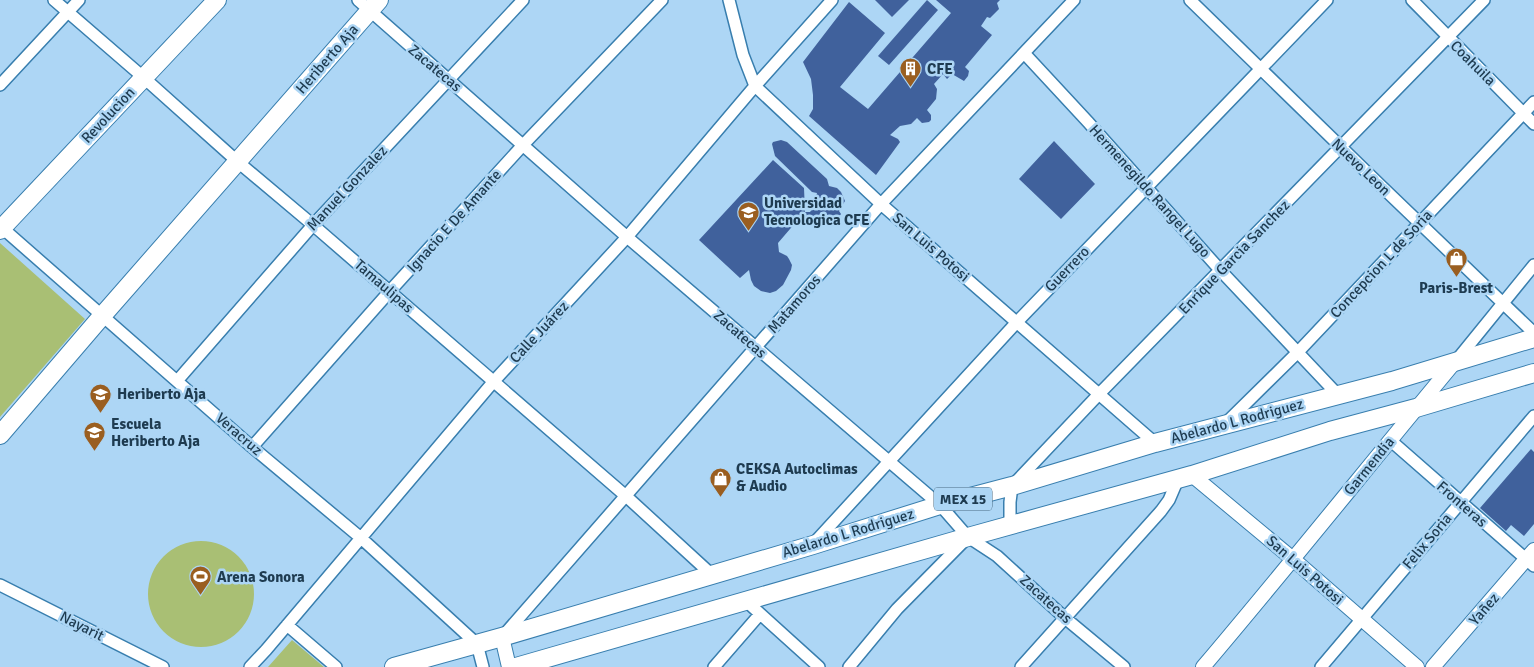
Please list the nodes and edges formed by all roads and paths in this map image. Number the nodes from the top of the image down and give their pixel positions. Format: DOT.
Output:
graph roads {
  1 [pos="54,0"];
  2 [pos="78,0"];
  3 [pos="217,0"];
  4 [pos="523,0"];
  5 [pos="662,0"];
  6 [pos="729,0"];
  7 [pos="832,0"];
  8 [pos="1074,0"];
  9 [pos="1190,0"];
  10 [pos="1327,0"];
  11 [pos="1412,0"];
  12 [pos="1484,0"];
  13 [pos="369,3"];
  14 [pos="67,12"];
  15 [pos="1447,37"];
  16 [pos="1024,53"];
  17 [pos="1261,68"];
  18 [pos="143,77"];
  19 [pos="448,78"];
  20 [pos="0,85"];
  21 [pos="756,86"];
  22 [pos="1534,102"];
  23 [pos="1523,114"];
  24 [pos="1534,124"];
  25 [pos="523,145"];
  26 [pos="1340,146"];
  27 [pos="238,162"];
  28 [pos="1147,186"];
  29 [pos="881,204"];
  30 [pos="1419,223"];
  31 [pos="313,225"];
  32 [pos="1,228"];
  33 [pos="627,237"];
  34 [pos="1534,265"];
  35 [pos="1221,271"];
  36 [pos="390,291"];
  37 [pos="1503,303"];
  38 [pos="102,316"];
  39 [pos="1017,322"];
  40 [pos="1534,333"];
  41 [pos="1534,338"];
  42 [pos="756,348"];
  43 [pos="1298,352"];
  44 [pos="1454,363"];
  45 [pos="1534,373"];
  46 [pos="177,381"];
  47 [pos="494,381"];
  48 [pos="1100,394"];
  49 [pos="1338,395"];
  50 [pos="1416,408"];
  51 [pos="1534,416"];
  52 [pos="1226,424"];
  53 [pos="0,435"];
  54 [pos="1390,440"];
  55 [pos="1155,443"];
  56 [pos="252,447"];
  57 [pos="890,462"];
  58 [pos="1185,477"];
  59 [pos="1012,486"];
  60 [pos="627,496"];
  61 [pos="1459,502"];
  62 [pos="940,505"];
  63 [pos="1010,525"];
  64 [pos="968,537"];
  65 [pos="361,538"];
  66 [pos="813,545"];
  67 [pos="1531,559"];
  68 [pos="1294,560"];
  69 [pos="711,574"];
  70 [pos="0,586"];
  71 [pos="746,601"];
  72 [pos="760,614"];
  73 [pos="1065,618"];
  74 [pos="1362,619"];
  75 [pos="287,625"];
  76 [pos="502,637"];
  77 [pos="477,644"];
  78 [pos="266,650"];
  79 [pos="163,667"];
  80 [pos="250,667"];
  81 [pos="256,667"];
  82 [pos="336,667"];
  83 [pos="394,667"];
  84 [pos="483,667"];
  85 [pos="509,667"];
  86 [pos="516,667"];
  87 [pos="714,667"];
  88 [pos="819,667"];
  89 [pos="848,667"];
  90 [pos="1021,667"];
  91 [pos="1124,667"];
  92 [pos="1203,667"];
  93 [pos="1321,667"];
  94 [pos="1417,667"];
  95 [pos="1433,667"];
  1 -- 14 [label="street, Tamaulipas"];
  2 -- 14 [label="street"];
  3 -- 18 [label="main road, Revolucion"];
  4 -- 19 [label="street, Manuel Gonzalez"];
  5 -- 25 [label="street, Ignacio E De Amante"];
  6 -- 21 [label="street, San Luis Potosi"];
  7 -- 21 [label="street, Calle Juárez"];
  8 -- 16 [label="street, Matamoros"];
  9 -- 17 [label="street, Nuevo Leon"];
  10 -- 17 [label="street, Guerrero"];
  11 -- 15 [label="street, Coahuila"];
  12 -- 15 [label="street, Enrique Garcia Sanchez"];
  13 -- 19 [label="street, Zacatecas"];
  13 -- 27 [label="main road, Heriberto Aja"];
  14 -- 18 [label="street, Tamaulipas"];
  14 -- 20 [label="street"];
  15 -- 23 [label="street, Coahuila"];
  15 -- 26 [label="street, Enrique Garcia Sanchez"];
  16 -- 28 [label="street, Hermenegildo Rangel Lugo"];
  16 -- 29 [label="street, Matamoros"];
  17 -- 26 [label="street, Nuevo Leon"];
  17 -- 28 [label="street, Guerrero"];
  18 -- 27 [label="street, Tamaulipas"];
  18 -- 32 [label="main road, Revolucion"];
  19 -- 25 [label="street, Zacatecas"];
  19 -- 31 [label="street, Manuel Gonzalez"];
  21 -- 29 [label="street, San Luis Potosi"];
  21 -- 33 [label="street, Calle Juárez"];
  22 -- 23 [label="street, Concepcion L de Soria"];
  23 -- 24 [label="street, Coahuila"];
  23 -- 30 [label="street, Concepcion L de Soria"];
  25 -- 33 [label="street, Zacatecas"];
  25 -- 36 [label="street, Ignacio E De Amante"];
  26 -- 30 [label="street, Nuevo Leon"];
  26 -- 35 [label="street, Enrique Garcia Sanchez"];
  27 -- 31 [label="street, Tamaulipas"];
  27 -- 38 [label="main road, Heriberto Aja"];
  28 -- 35 [label="street, Hermenegildo Rangel Lugo"];
  28 -- 39 [label="street, Guerrero"];
  29 -- 39 [label="street, San Luis Potosi"];
  29 -- 42 [label="street, Matamoros"];
  30 -- 37 [label="street, Nuevo Leon"];
  30 -- 43 [label="street, Concepcion L de Soria"];
  31 -- 36 [label="street, Tamaulipas"];
  31 -- 46 [label="street, Manuel Gonzalez"];
  32 -- 38 [label="street, Veracruz"];
  33 -- 42 [label="street, Zacatecas"];
  33 -- 47 [label="street, Calle Juárez"];
  34 -- 37 [label="street, Garmendia"];
  35 -- 43 [label="street, Hermenegildo Rangel Lugo"];
  35 -- 48 [label="street, Enrique Garcia Sanchez"];
  36 -- 47 [label="street, Tamaulipas"];
  36 -- 56 [label="street, Ignacio E De Amante"];
  37 -- 40 [label="street, Nuevo Leon"];
  37 -- 44 [label="street, Garmendia"];
  38 -- 46 [label="street, Veracruz"];
  38 -- 53 [label="main road, Heriberto Aja"];
  39 -- 48 [label="street, San Luis Potosi"];
  39 -- 57 [label="street, Guerrero"];
  41 -- 44 [label="main road, Abelardo L Rodriguez / MEX 15"];
  42 -- 57 [label="street, Zacatecas"];
  42 -- 60 [label="street, Matamoros"];
  43 -- 49 [label="street, Hermenegildo Rangel Lugo"];
  43 -- 52 [label="street, Concepcion L de Soria"];
  44 -- 49 [label="main road, Abelardo L Rodriguez / MEX 15"];
  44 -- 50 [label="street, Garmendia"];
  45 -- 50 [label="main road, MEX 15"];
  46 -- 56 [label="street, Veracruz"];
  47 -- 60 [label="street, Tamaulipas"];
  47 -- 65 [label="street, Calle Juárez"];
  48 -- 55 [label="street, San Luis Potosi"];
  48 -- 59 [label="street, Enrique Garcia Sanchez"];
  49 -- 52 [label="main road, Abelardo L Rodriguez / MEX 15"];
  50 -- 54 [label="street, Garmendia"];
  50 -- 58 [label="main road, MEX 15"];
  51 -- 61 [label="street, Felix Soria"];
  52 -- 55 [label="main road, Abelardo L Rodriguez / MEX 15"];
  54 -- 61 [label="street, Fronteras"];
  54 -- 68 [label="street, Garmendia"];
  55 -- 59 [label="main road, Abelardo L Rodriguez / MEX 15"];
  56 -- 65 [label="street, Veracruz"];
  57 -- 62 [label="street, Zacatecas"];
  57 -- 66 [label="street, Guerrero"];
  58 -- 63 [label="main road, MEX 15"];
  58 -- 68 [label="street, San Luis Potosi"];
  58 -- 73 [label="street"];
  59 -- 62 [label="main road, Abelardo L Rodriguez / MEX 15"];
  59 -- 63 [label="street"];
  60 -- 69 [label="street, Tamaulipas"];
  60 -- 76 [label="street, Matamoros"];
  61 -- 67 [label="street, Fronteras"];
  61 -- 74 [label="street, Felix Soria"];
  62 -- 64 [label="street, Zacatecas"];
  62 -- 66 [label="main road, Abelardo L Rodriguez / MEX 15"];
  63 -- 64 [label="main road, MEX 15"];
  64 -- 71 [label="main road, MEX 15"];
  64 -- 73 [label="street, Zacatecas"];
  64 -- 89 [label="street"];
  65 -- 75 [label="street, Calle Juárez"];
  65 -- 77 [label="street, Veracruz"];
  66 -- 69 [label="main road, Abelardo L Rodriguez / MEX 15"];
  67 -- 95 [label="street, Yañez"];
  68 -- 74 [label="street, San Luis Potosi"];
  68 -- 92 [label="street, Garmendia"];
  69 -- 76 [label="main road, Abelardo L Rodriguez / MEX 15"];
  70 -- 79 [label="street, Nayarit"];
  71 -- 72 [label="street"];
  71 -- 86 [label="main road, MEX 15"];
  72 -- 87 [label="street"];
  72 -- 88 [label="street"];
  73 -- 90 [label="street"];
  73 -- 91 [label="street, Zacatecas"];
  74 -- 93 [label="street, Felix Soria"];
  74 -- 94 [label="street, San Luis Potosi"];
  75 -- 78 [label="street, Calle Juárez"];
  75 -- 82 [label="street"];
  76 -- 77 [label="main road, Abelardo L Rodriguez / MEX 15"];
  76 -- 85 [label="street"];
  77 -- 83 [label="main road, Abelardo L Rodriguez / MEX 15"];
  77 -- 84 [label="street"];
  78 -- 80 [label="street, Calle Juárez"];
  78 -- 81 [label="street"];
}
